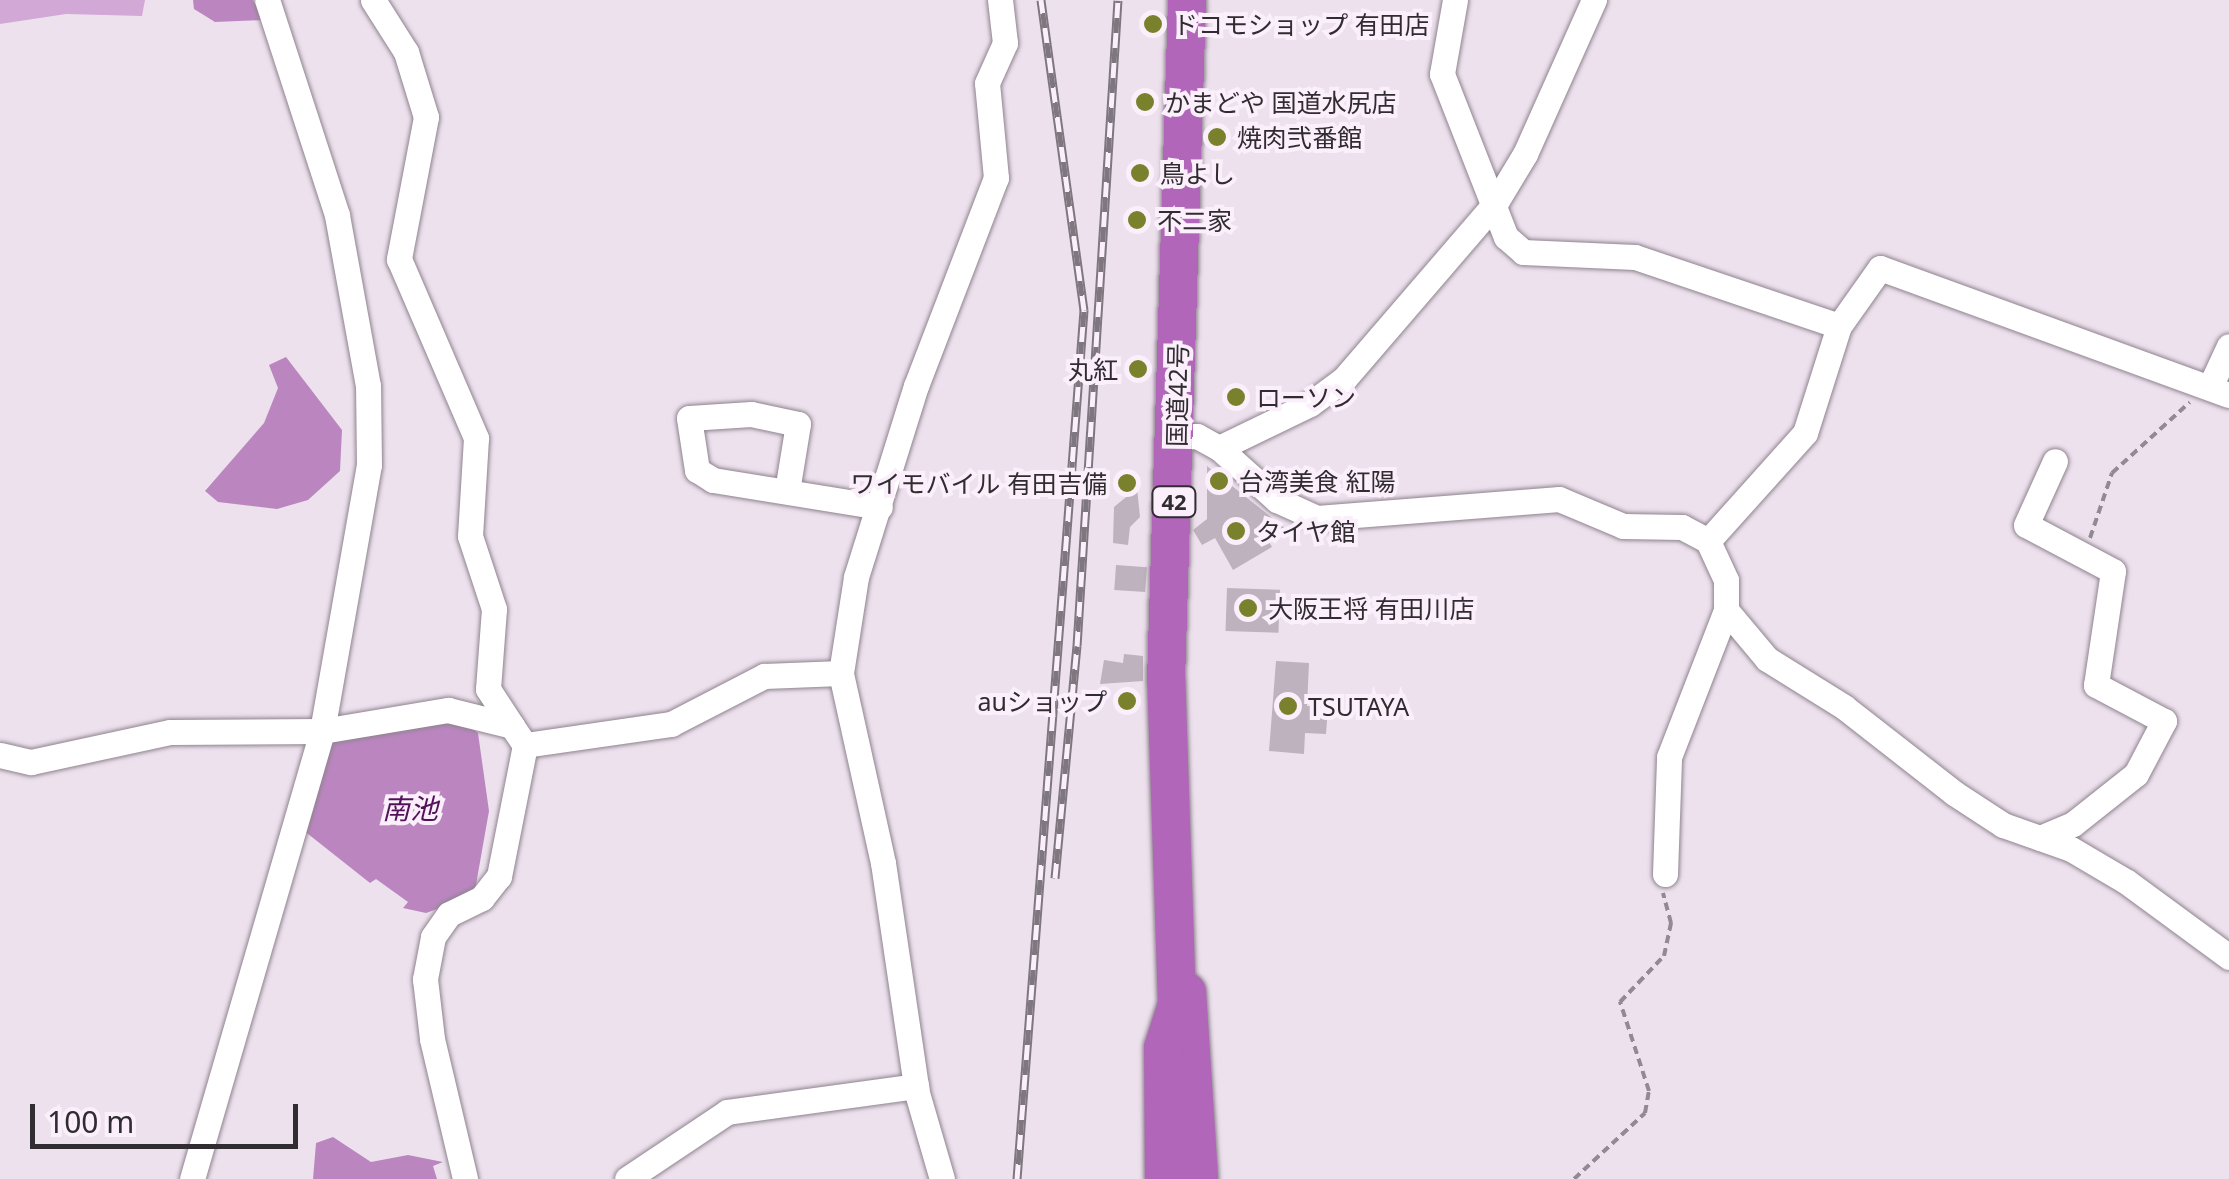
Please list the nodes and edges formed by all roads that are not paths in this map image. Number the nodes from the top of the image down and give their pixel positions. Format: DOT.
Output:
graph roads {
  1 [pos="266,0"];
  2 [pos="374,0"];
  3 [pos="1000,0"];
  4 [pos="1188,0"];
  5 [pos="1456,0"];
  6 [pos="1594,0"];
  7 [pos="1496,202"];
  8 [pos="1839,326"];
  9 [pos="2229,346"];
  10 [pos="2219,391"];
  11 [pos="1176,437"];
  12 [pos="1219,448"];
  13 [pos="2055,461"];
  14 [pos="788,491"];
  15 [pos="880,507"];
  16 [pos="1708,540"];
  17 [pos="1726,610"];
  18 [pos="841,674"];
  19 [pos="322,731"];
  20 [pos="518,736"];
  21 [pos="0,755"];
  22 [pos="2040,838"];
  23 [pos="1170,850"];
  24 [pos="1665,874"];
  25 [pos="2229,957"];
  26 [pos="1177,1004"];
  27 [pos="916,1086"];
  28 [pos="192,1179"];
  29 [pos="465,1179"];
  30 [pos="627,1179"];
  31 [pos="942,1179"];
  32 [pos="1164,1179"];
  33 [pos="1182,1179"];
  34 [pos="1199,1179"];
  1 -- 19 [label="street"];
  2 -- 20 [label="street"];
  3 -- 15 [label="street"];
  4 -- 11 [label="highway, 国道42号 / 42"];
  5 -- 7 [label="street"];
  6 -- 7 [label="street"];
  7 -- 8 [label="street"];
  7 -- 12 [label="street"];
  8 -- 10 [label="street"];
  8 -- 16 [label="street"];
  9 -- 10 [label="street"];
  11 -- 12 [label="street"];
  11 -- 23 [label="highway, 国道42号 / 42"];
  12 -- 16 [label="street"];
  13 -- 22 [label="street"];
  14 -- 14 [label="street"];
  14 -- 15 [label="street"];
  15 -- 18 [label="street"];
  16 -- 17 [label="street"];
  17 -- 22 [label="street"];
  17 -- 24 [label="street"];
  18 -- 20 [label="street"];
  18 -- 27 [label="street"];
  19 -- 20 [label="street"];
  19 -- 21 [label="street"];
  19 -- 28 [label="street"];
  20 -- 29 [label="street"];
  22 -- 25 [label="street"];
  23 -- 26 [label="highway, 国道42号 / 42"];
  23 -- 34 [label="highway, 国道42号 / 42"];
  26 -- 32 [label="highway, 国道42号 / 42"];
  26 -- 33 [label="highway"];
  27 -- 30 [label="street"];
  27 -- 31 [label="street"];
}
